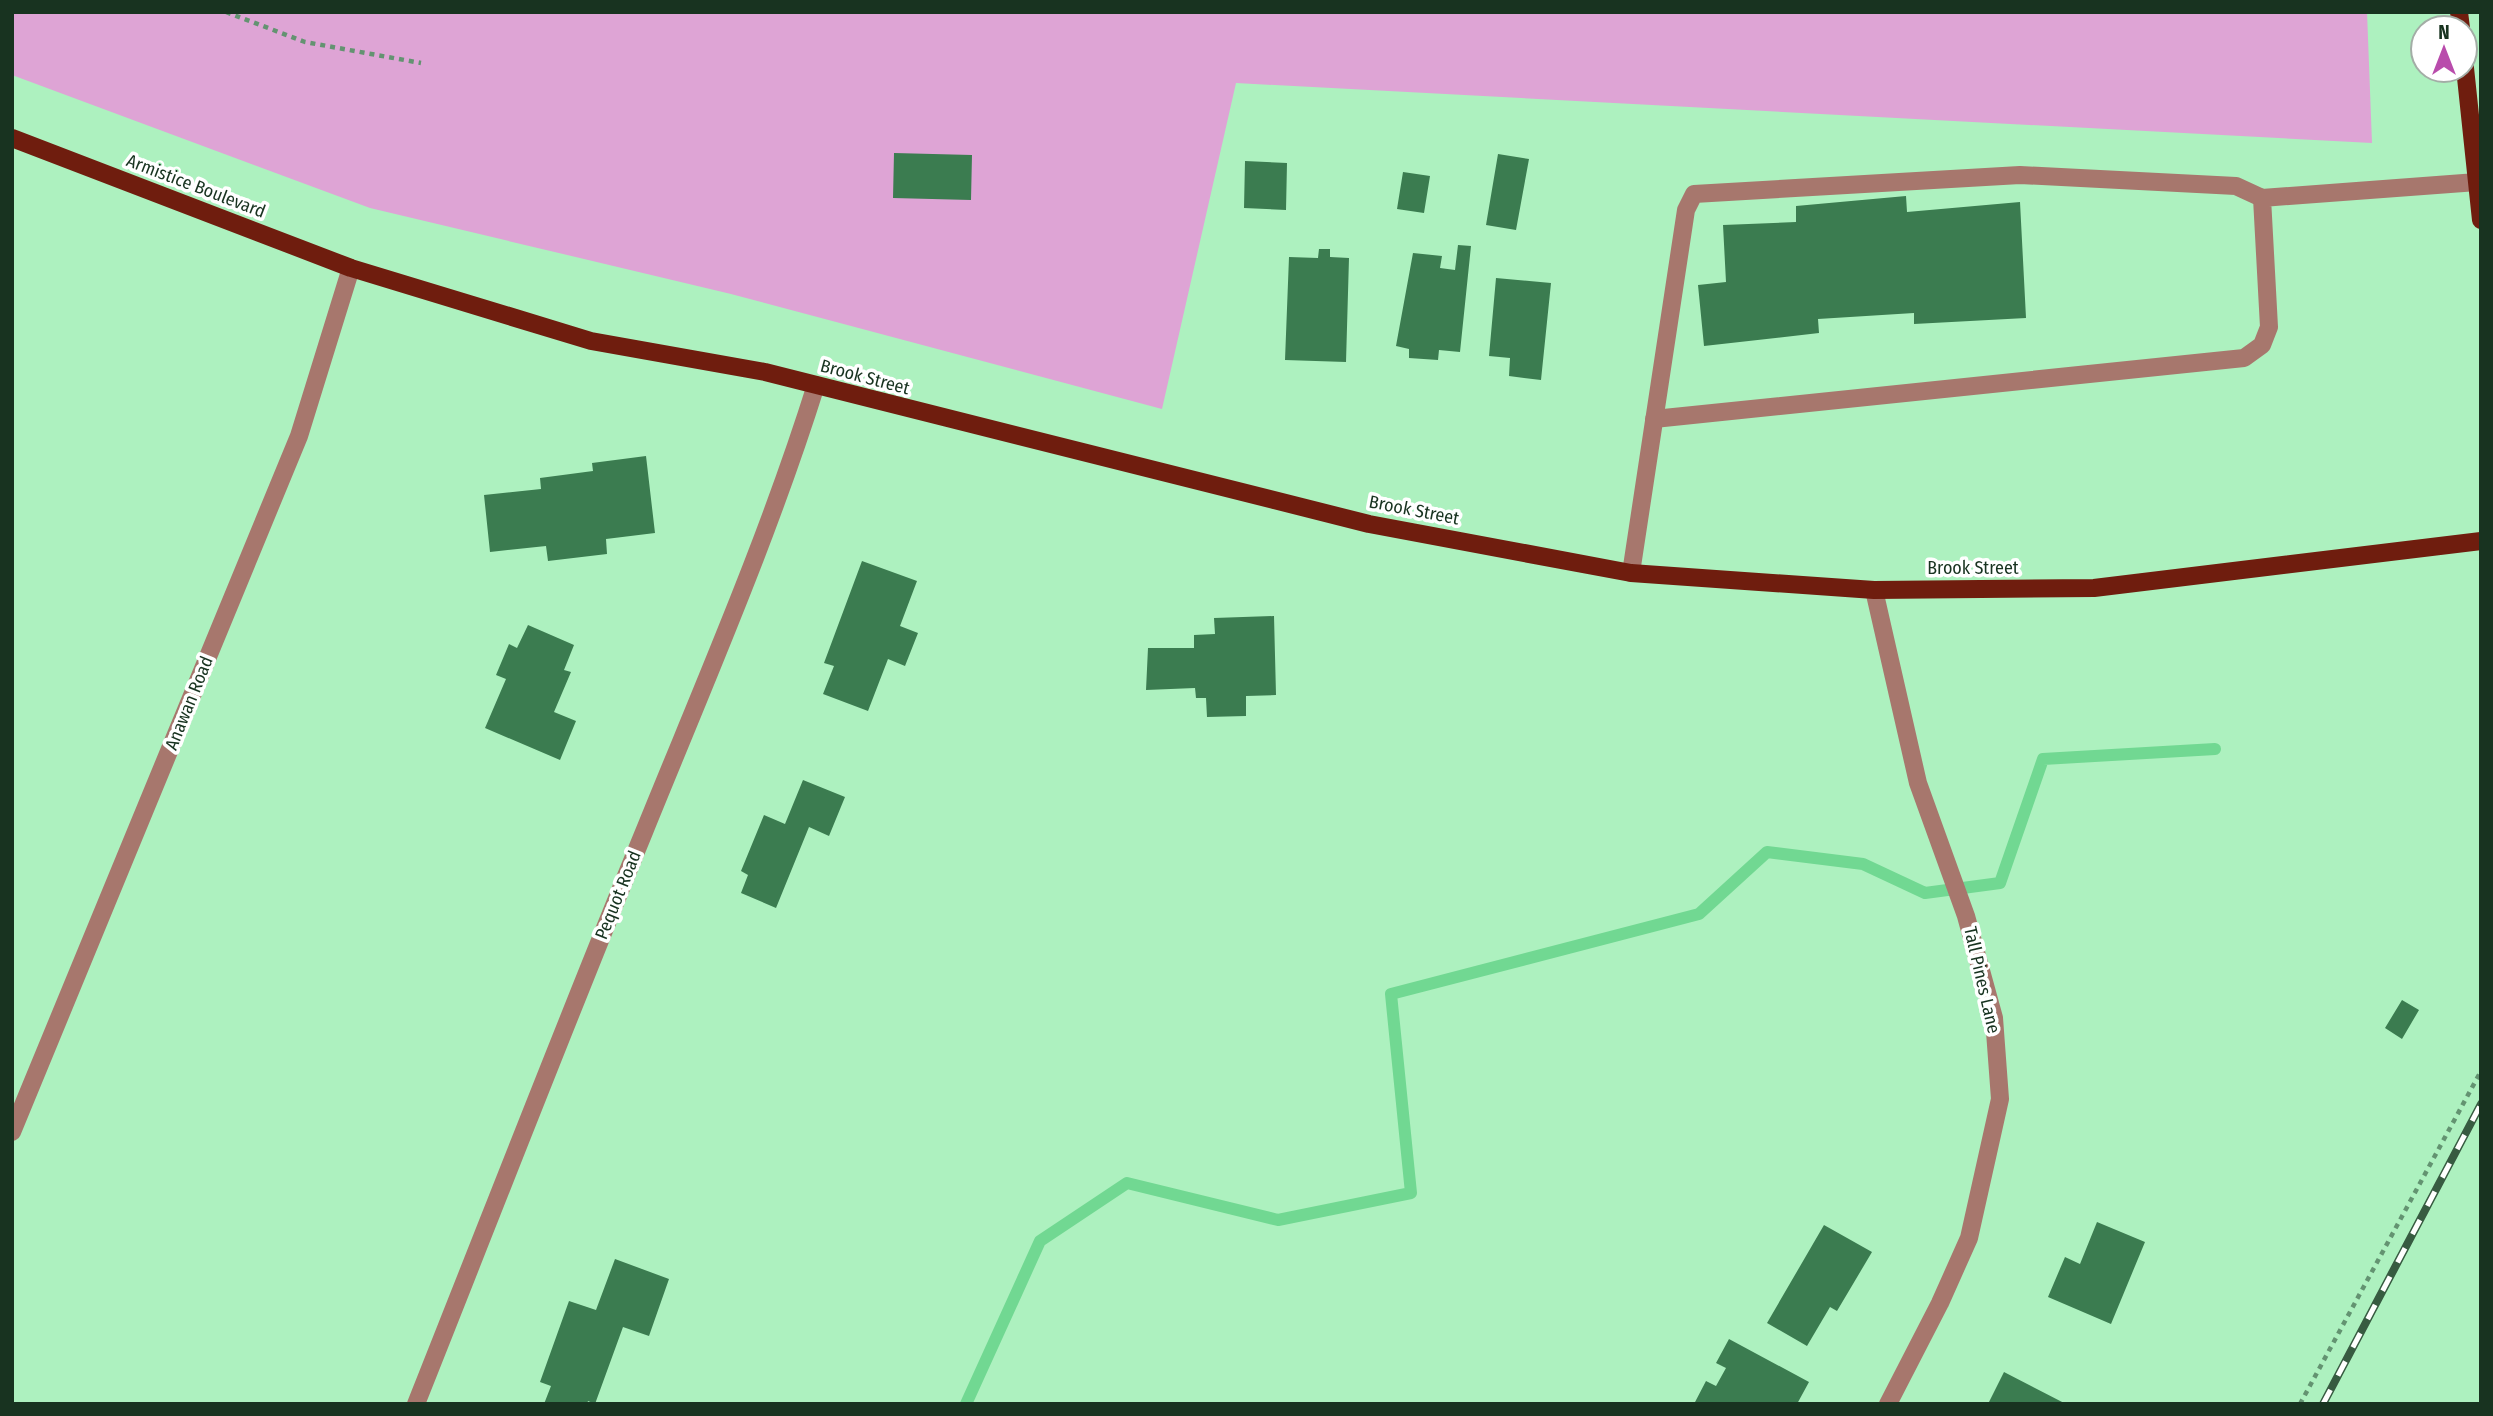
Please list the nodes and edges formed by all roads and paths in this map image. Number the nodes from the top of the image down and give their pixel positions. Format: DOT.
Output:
graph roads {
  1 [pos="226,12"];
  2 [pos="421,63"];
  3 [pos="2474,87"];
  4 [pos="12,138"];
  5 [pos="2477,182"];
  6 [pos="2262,198"];
  7 [pos="2481,220"];
  8 [pos="358,271"];
  9 [pos="816,386"];
  10 [pos="1654,419"];
  11 [pos="2481,541"];
  12 [pos="1631,573"];
  13 [pos="1874,590"];
  14 [pos="2481,1071"];
  15 [pos="12,1132"];
  16 [pos="416,1404"];
  17 [pos="1888,1404"];
  18 [pos="2300,1404"];
  1 -- 2 [label="path"];
  3 -- 5 [label="main road"];
  4 -- 8 [label="main road, Armistice Boulevard"];
  5 -- 6 [label="street"];
  5 -- 7 [label="main road"];
  6 -- 10 [label="street"];
  6 -- 10 [label="street"];
  8 -- 9 [label="main road, Brook Street"];
  8 -- 15 [label="street, Anawan Road"];
  9 -- 12 [label="main road, Brook Street"];
  9 -- 16 [label="street, Pequot Road"];
  10 -- 12 [label="street"];
  11 -- 13 [label="main road, Brook Street"];
  12 -- 13 [label="main road, Brook Street"];
  13 -- 17 [label="street, Tall Pines Lane"];
  14 -- 18 [label="path"];
}
